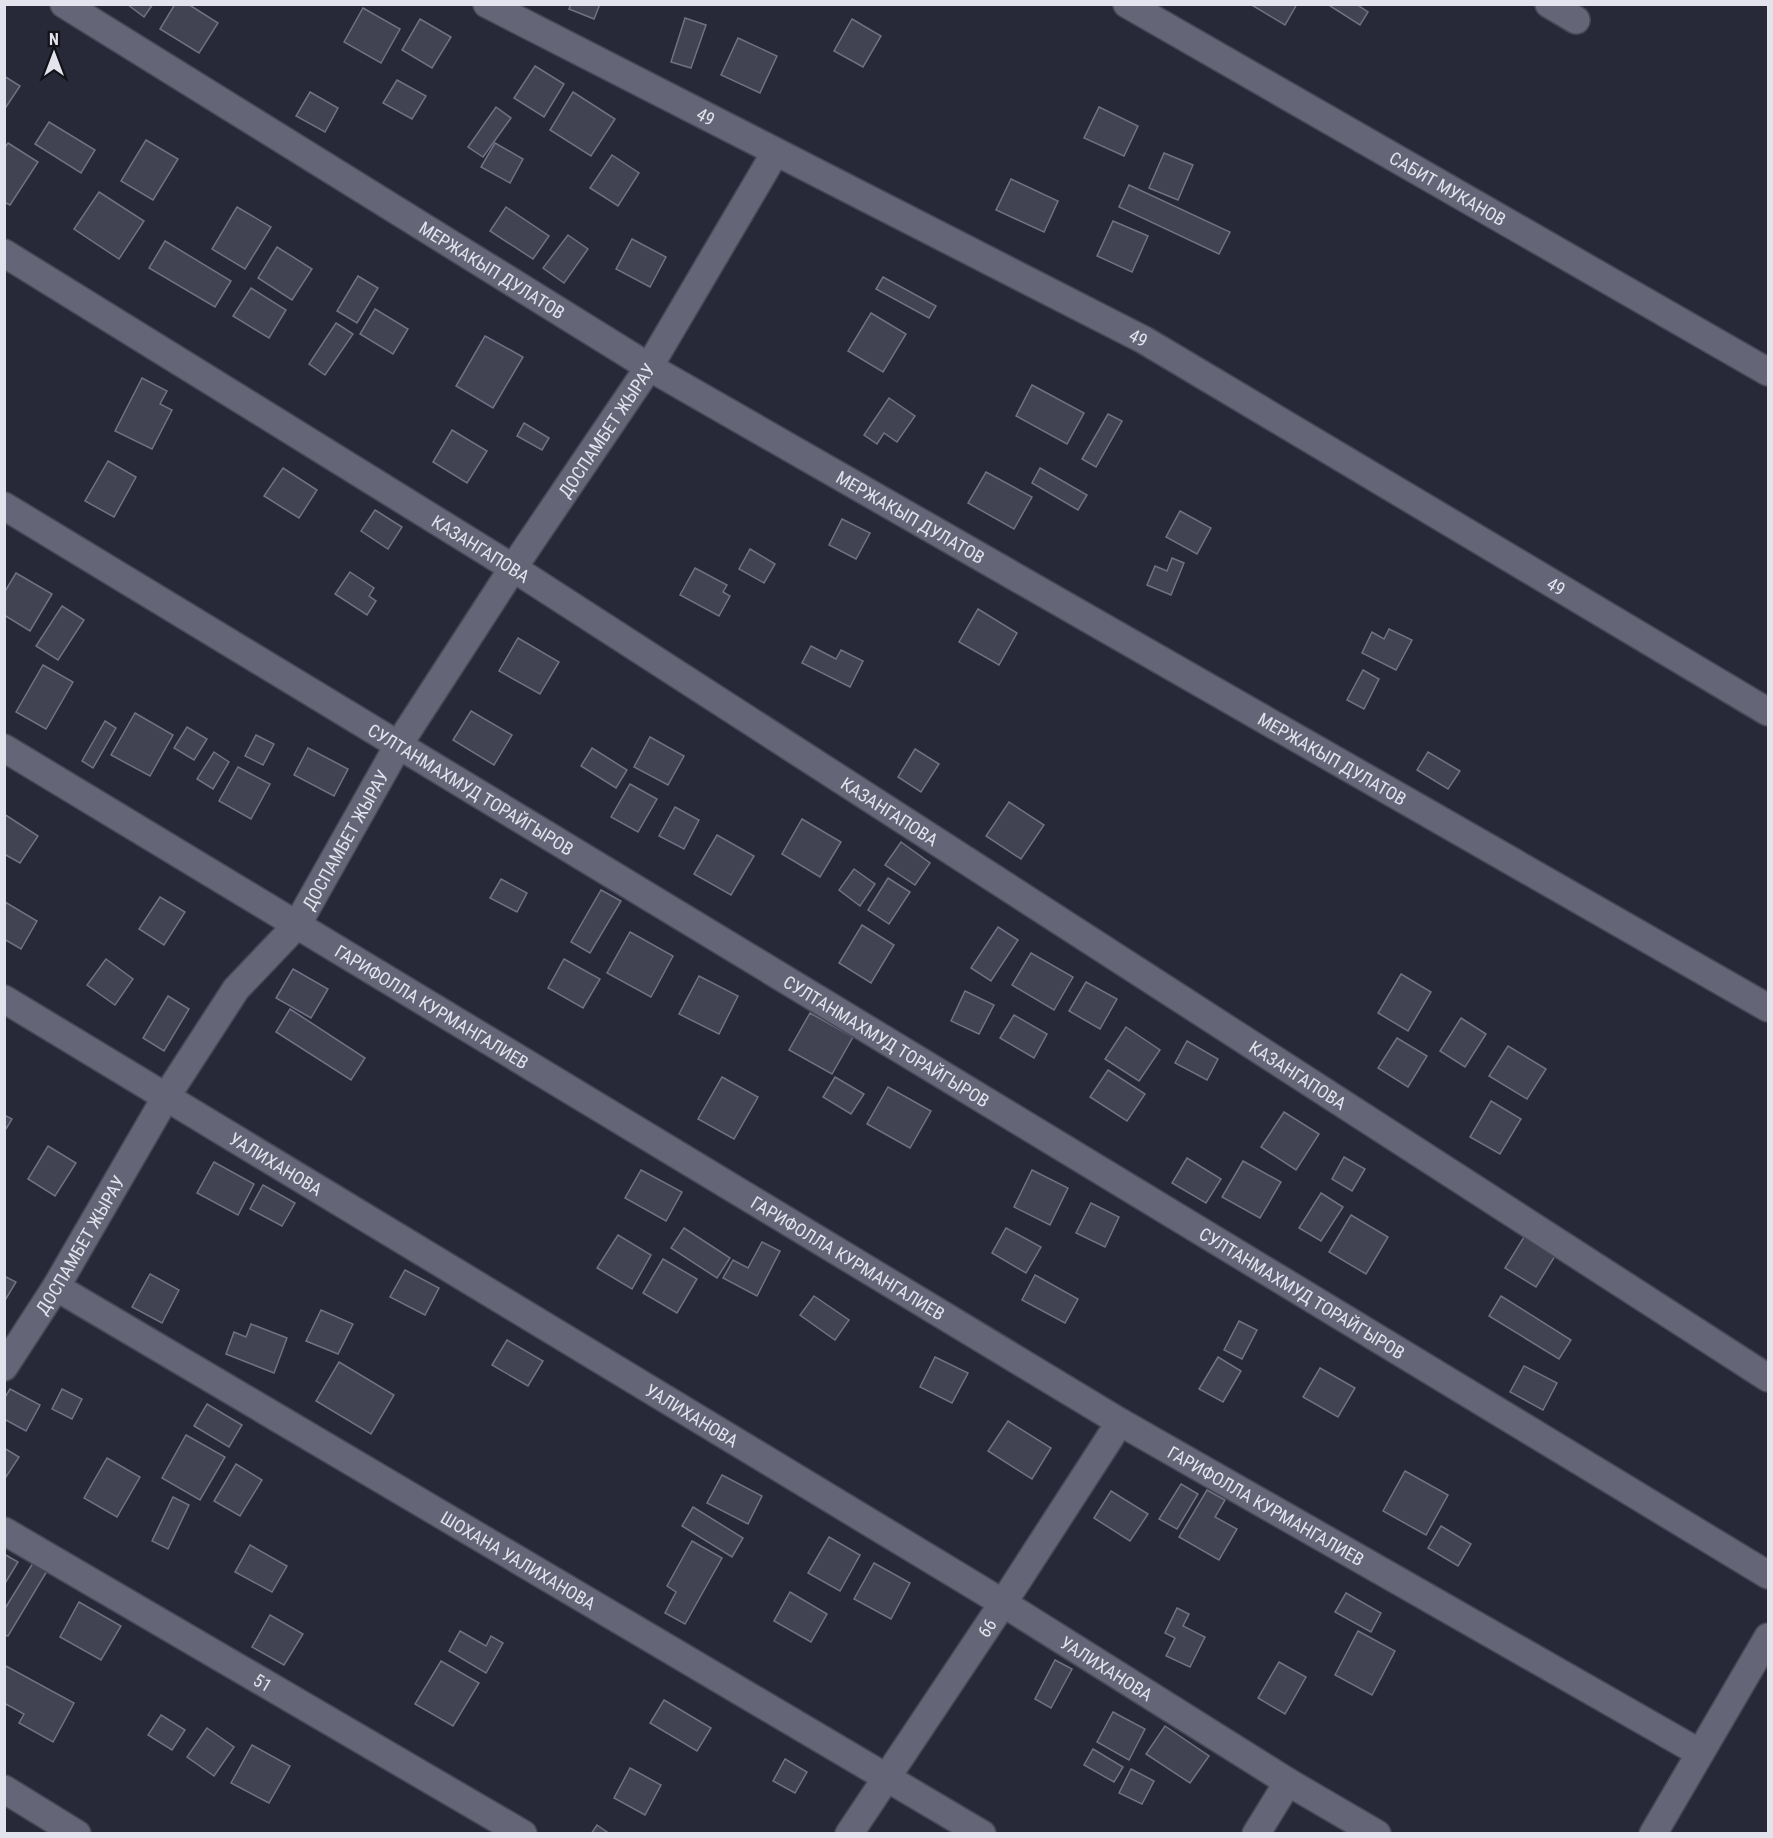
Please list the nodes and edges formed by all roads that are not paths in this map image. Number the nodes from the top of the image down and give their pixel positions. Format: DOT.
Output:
graph roads {
  1 [pos="64,4"];
  2 [pos="487,4"];
  3 [pos="1127,4"];
  4 [pos="1549,4"];
  5 [pos="1576,20"];
  6 [pos="775,153"];
  7 [pos="4,253"];
  8 [pos="649,367"];
  9 [pos="1768,372"];
  10 [pos="4,506"];
  11 [pos="513,568"];
  12 [pos="1768,712"];
  13 [pos="399,744"];
  14 [pos="4,748"];
  15 [pos="297,925"];
  16 [pos="4,999"];
  17 [pos="1768,1008"];
  18 [pos="166,1097"];
  19 [pos="56,1287"];
  20 [pos="4,1367"];
  21 [pos="1768,1378"];
  22 [pos="1120,1422"];
  23 [pos="4,1531"];
  24 [pos="1768,1575"];
  25 [pos="1004,1603"];
  26 [pos="1768,1637"];
  27 [pos="1700,1753"];
  28 [pos="886,1778"];
  29 [pos="1288,1782"];
  30 [pos="4,1789"];
  31 [pos="77,1833"];
  32 [pos="523,1833"];
  33 [pos="849,1833"];
  34 [pos="982,1833"];
  35 [pos="1256,1833"];
  36 [pos="1377,1833"];
  37 [pos="1653,1833"];
  1 -- 8 [label="street, МЕРЖАКЫП ДУЛАТОВ"];
  2 -- 6 [label="street, 49"];
  3 -- 9 [label="street, САБИТ МУКАНОВ"];
  4 -- 5 [label="street"];
  6 -- 8 [label="street, ДОСПАМБЕТ ЖЫРАУ"];
  6 -- 12 [label="street, 49"];
  7 -- 11 [label="street, КАЗАНГАПОВА"];
  8 -- 11 [label="street, ДОСПАМБЕТ ЖЫРАУ"];
  8 -- 17 [label="street, МЕРЖАКЫП ДУЛАТОВ"];
  10 -- 13 [label="street, СУЛТАНМАХМУД ТОРАЙГЫРОВ"];
  11 -- 13 [label="street, ДОСПАМБЕТ ЖЫРАУ"];
  11 -- 21 [label="street, КАЗАНГАПОВА"];
  13 -- 15 [label="street, ДОСПАМБЕТ ЖЫРАУ"];
  13 -- 24 [label="street, СУЛТАНМАХМУД ТОРАЙГЫРОВ"];
  14 -- 15 [label="street, ГАРИФОЛЛА КУРМАНГАЛИЕВ"];
  15 -- 18 [label="street, ДОСПАМБЕТ ЖЫРАУ"];
  15 -- 22 [label="street, ГАРИФОЛЛА КУРМАНГАЛИЕВ"];
  16 -- 18 [label="street, УАЛИХАНОВА"];
  18 -- 19 [label="street, ДОСПАМБЕТ ЖЫРАУ"];
  18 -- 25 [label="street, УАЛИХАНОВА"];
  19 -- 20 [label="street, ДОСПАМБЕТ ЖЫРАУ"];
  19 -- 28 [label="street, ШОХАНА УАЛИХАНОВА"];
  22 -- 25 [label="street, 66"];
  22 -- 27 [label="street, ГАРИФОЛЛА КУРМАНГАЛИЕВ"];
  23 -- 32 [label="street, 51"];
  25 -- 28 [label="street, 66"];
  25 -- 29 [label="street, УАЛИХАНОВА"];
  26 -- 27 [label="street"];
  27 -- 37 [label="street"];
  28 -- 33 [label="street, 66"];
  28 -- 34 [label="street, ШОХАНА УАЛИХАНОВА"];
  29 -- 35 [label="street"];
  29 -- 36 [label="street, УАЛИХАНОВА"];
  30 -- 31 [label="street"];
}
